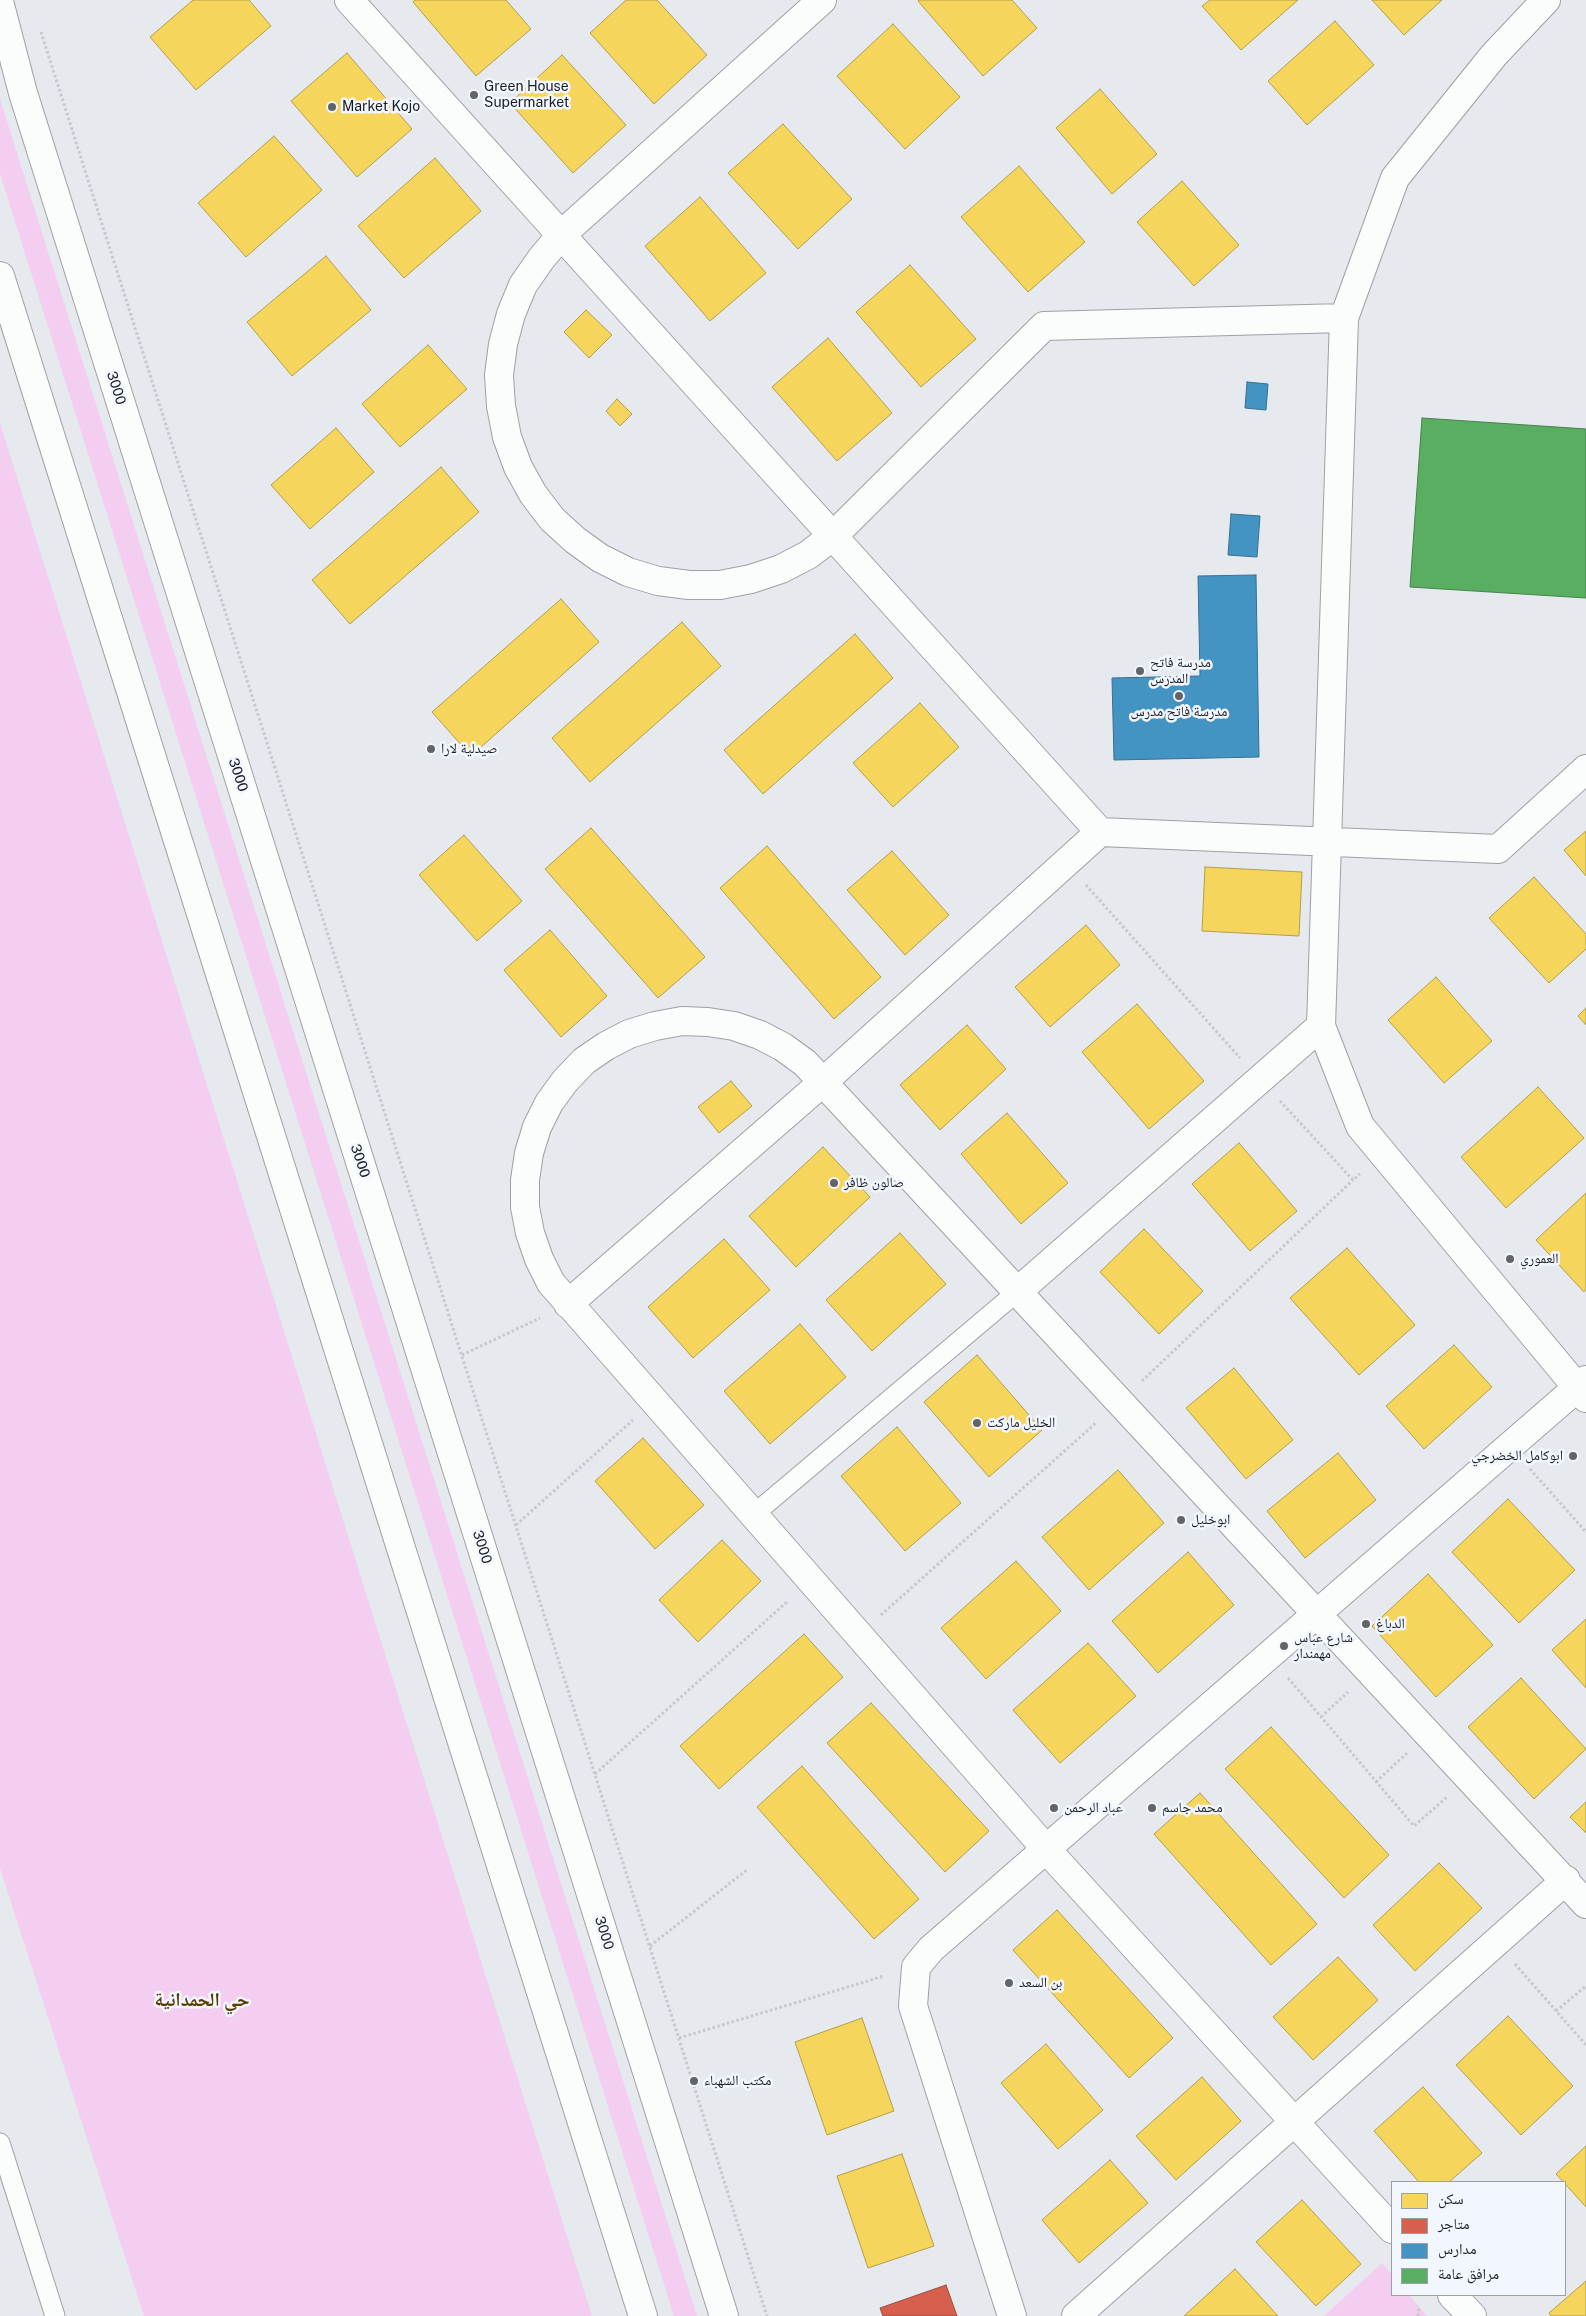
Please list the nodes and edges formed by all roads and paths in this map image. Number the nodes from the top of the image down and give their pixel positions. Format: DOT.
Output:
graph roads {
  1 [pos="349,0"];
  2 [pos="822,0"];
  3 [pos="1546,0"];
  4 [pos="0,4"];
  5 [pos="40,28"];
  6 [pos="561,235"];
  7 [pos="0,276"];
  8 [pos="1344,318"];
  9 [pos="833,536"];
  10 [pos="1586,769"];
  11 [pos="1100,832"];
  12 [pos="1327,842"];
  13 [pos="1066,862"];
  14 [pos="1321,1026"];
  15 [pos="1260,1080"];
  16 [pos="823,1082"];
  17 [pos="1382,1153"];
  18 [pos="1017,1292"];
  19 [pos="568,1304"];
  20 [pos="462,1355"];
  21 [pos="1583,1388"];
  22 [pos="654,1402"];
  23 [pos="1510,1446"];
  24 [pos="753,1515"];
  25 [pos="516,1525"];
  26 [pos="1586,1532"];
  27 [pos="811,1581"];
  28 [pos="1317,1615"];
  29 [pos="1270,1656"];
  30 [pos="1370,1671"];
  31 [pos="1321,1717"];
  32 [pos="1428,1734"];
  33 [pos="595,1774"];
  34 [pos="1469,1778"];
  35 [pos="1376,1782"];
  36 [pos="1046,1849"];
  37 [pos="748,1869"];
  38 [pos="1566,1880"];
  39 [pos="1586,1904"];
  40 [pos="1496,1943"];
  41 [pos="650,1946"];
  42 [pos="916,1967"];
  43 [pos="1586,1986"];
  44 [pos="1556,2011"];
  45 [pos="679,2038"];
  46 [pos="1586,2045"];
  47 [pos="1295,2122"];
  48 [pos="0,2143"];
  49 [pos="1391,2228"];
  50 [pos="1453,2296"];
  51 [pos="1419,2306"];
  52 [pos="55,2316"];
  53 [pos="643,2316"];
  54 [pos="724,2316"];
  55 [pos="767,2316"];
  56 [pos="1012,2316"];
  57 [pos="1076,2316"];
  58 [pos="1418,2316"];
  59 [pos="1472,2316"];
  1 -- 6 [label="street"];
  2 -- 6 [label="street"];
  3 -- 8 [label="street"];
  4 -- 54 [label="street, 3000"];
  5 -- 20 [label="path"];
  6 -- 9 [label="street"];
  6 -- 9 [label="street"];
  7 -- 53 [label="street"];
  8 -- 9 [label="street"];
  8 -- 12 [label="street"];
  9 -- 11 [label="street"];
  10 -- 12 [label="street"];
  11 -- 12 [label="street"];
  11 -- 13 [label="street"];
  12 -- 14 [label="street"];
  13 -- 15 [label="path"];
  13 -- 16 [label="street"];
  14 -- 15 [label="street"];
  14 -- 17 [label="street"];
  15 -- 17 [label="path"];
  15 -- 18 [label="street"];
  16 -- 18 [label="street"];
  16 -- 19 [label="street"];
  16 -- 19 [label="street"];
  17 -- 21 [label="street"];
  18 -- 24 [label="lane"];
  18 -- 28 [label="street"];
  19 -- 20 [label="path"];
  19 -- 22 [label="street"];
  20 -- 25 [label="path"];
  21 -- 23 [label="street"];
  22 -- 24 [label="street"];
  22 -- 25 [label="path"];
  23 -- 26 [label="path"];
  23 -- 28 [label="street"];
  24 -- 27 [label="street"];
  25 -- 33 [label="path"];
  27 -- 33 [label="path"];
  27 -- 36 [label="street"];
  28 -- 29 [label="street"];
  28 -- 30 [label="street"];
  29 -- 31 [label="path"];
  29 -- 36 [label="street"];
  30 -- 31 [label="path"];
  30 -- 32 [label="street"];
  31 -- 35 [label="path"];
  32 -- 34 [label="street"];
  32 -- 35 [label="path"];
  33 -- 41 [label="path"];
  34 -- 35 [label="path"];
  34 -- 38 [label="street"];
  36 -- 42 [label="street"];
  36 -- 47 [label="street"];
  37 -- 41 [label="path"];
  38 -- 39 [label="street"];
  38 -- 40 [label="street"];
  40 -- 44 [label="path"];
  40 -- 47 [label="street"];
  41 -- 45 [label="path"];
  42 -- 45 [label="path"];
  42 -- 56 [label="street"];
  43 -- 44 [label="path"];
  44 -- 46 [label="path"];
  45 -- 55 [label="path"];
  47 -- 49 [label="street"];
  47 -- 57 [label="street"];
  48 -- 52 [label="lane"];
  50 -- 59 [label="street"];
  51 -- 58 [label="path"];
}
